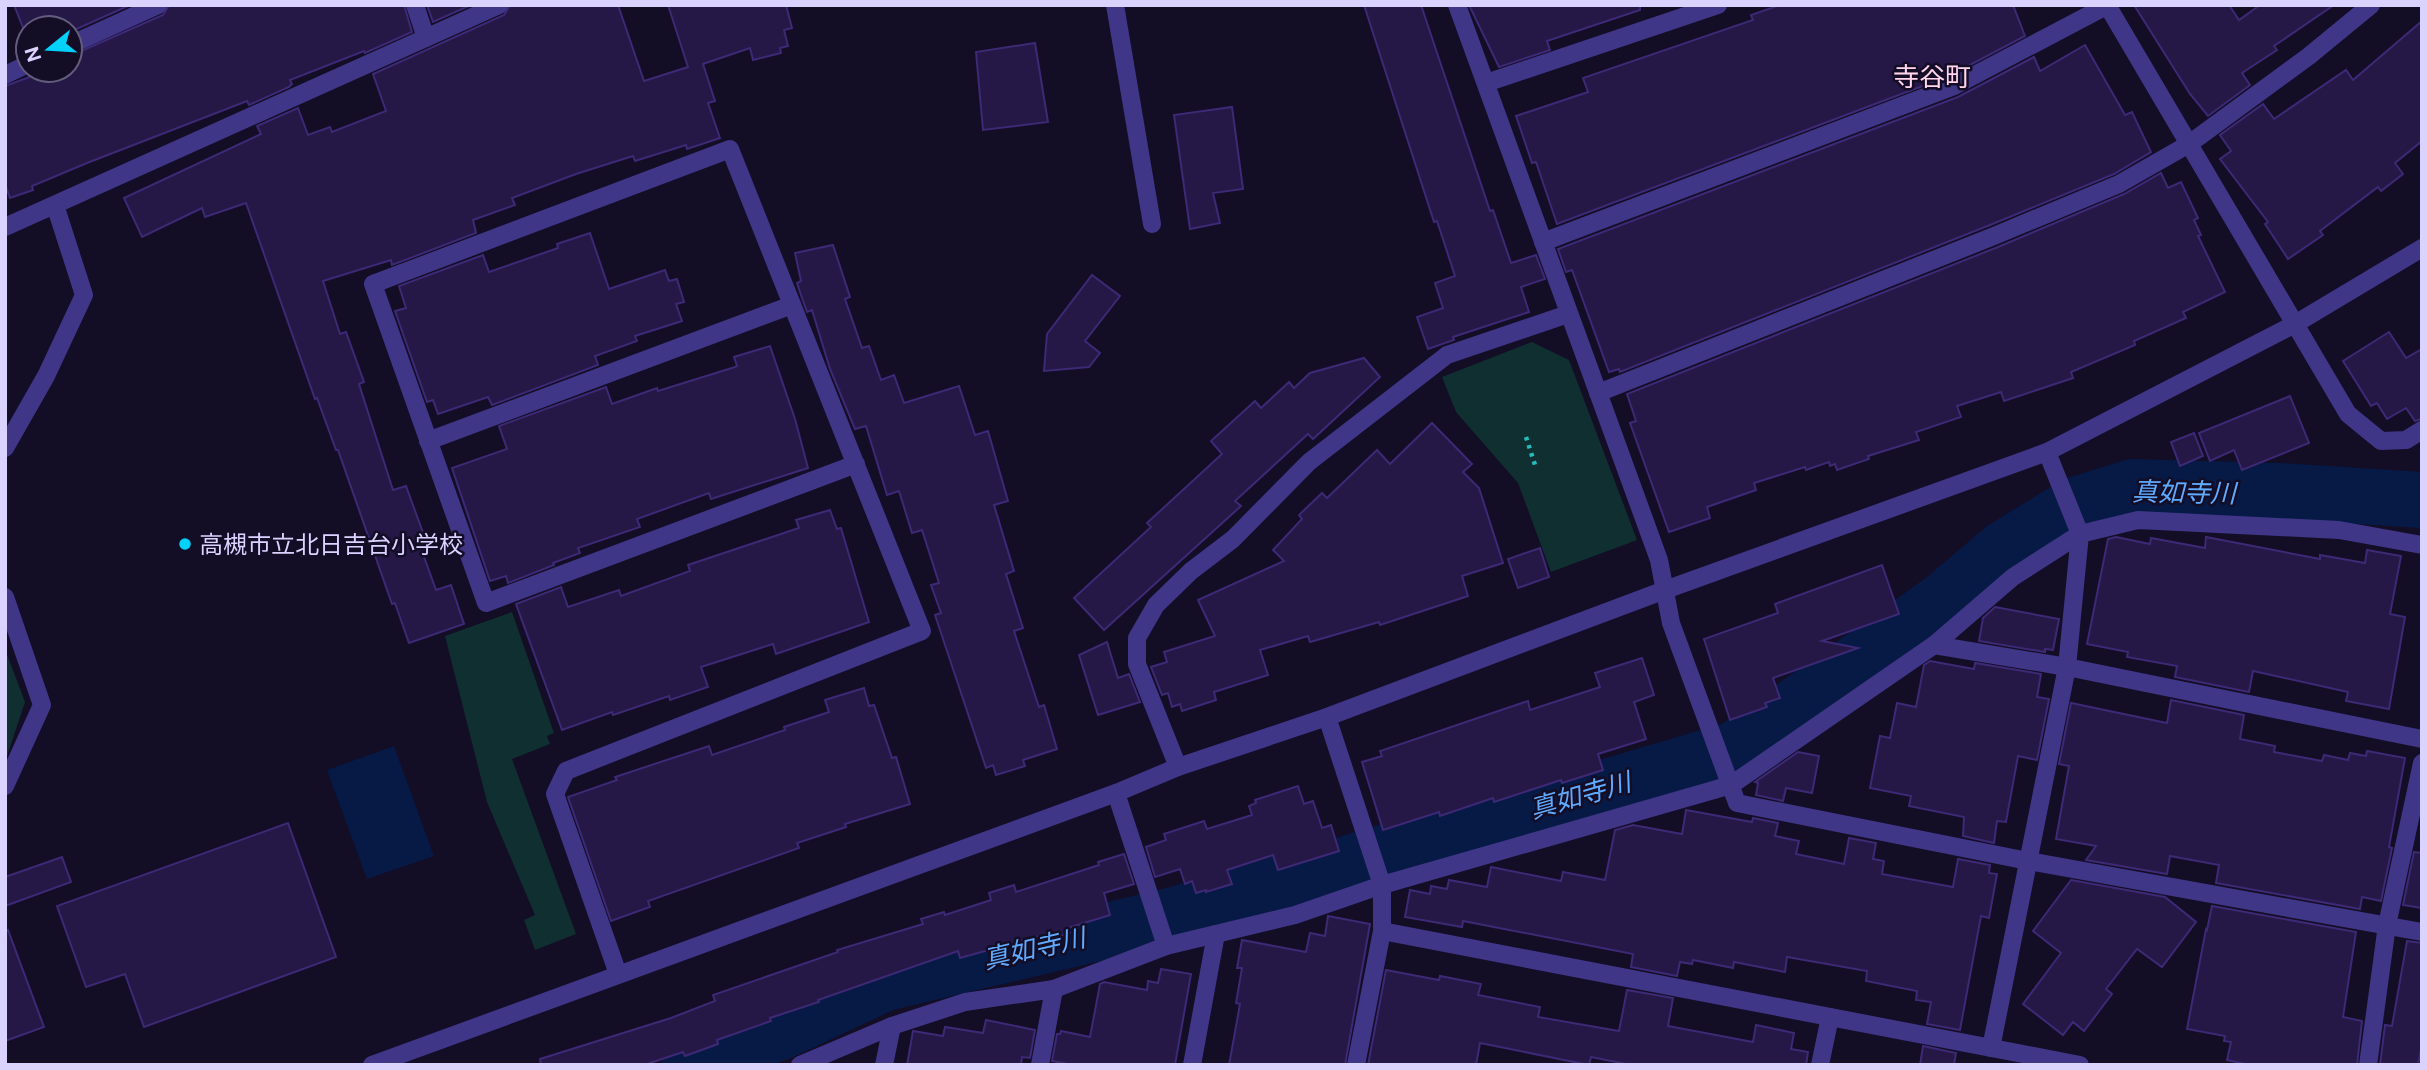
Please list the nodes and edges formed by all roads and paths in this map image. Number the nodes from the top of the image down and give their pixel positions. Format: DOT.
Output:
graph roads {
  1 [pos="158,5"];
  2 [pos="415,5"];
  3 [pos="499,5"];
  4 [pos="1115,5"];
  5 [pos="1457,5"];
  6 [pos="1717,5"];
  7 [pos="2107,5"];
  8 [pos="2371,5"];
  9 [pos="426,38"];
  10 [pos="84,39"];
  11 [pos="1486,83"];
  12 [pos="2189,144"];
  13 [pos="55,205"];
  14 [pos="1152,224"];
  15 [pos="5,228"];
  16 [pos="1543,242"];
  17 [pos="2422,248"];
  18 [pos="792,305"];
  19 [pos="1568,314"];
  20 [pos="2295,324"];
  21 [pos="1598,393"];
  22 [pos="2422,430"];
  23 [pos="1525,437"];
  24 [pos="428,440"];
  25 [pos="5,448"];
  26 [pos="2047,452"];
  27 [pos="856,464"];
  28 [pos="1535,465"];
  29 [pos="2080,534"];
  30 [pos="2422,545"];
  31 [pos="1665,590"];
  32 [pos="5,597"];
  33 [pos="1934,645"];
  34 [pos="2067,667"];
  35 [pos="1327,717"];
  36 [pos="2422,739"];
  37 [pos="2422,763"];
  38 [pos="1178,767"];
  39 [pos="1731,785"];
  40 [pos="5,786"];
  41 [pos="1116,793"];
  42 [pos="2028,861"];
  43 [pos="1382,885"];
  44 [pos="2387,925"];
  45 [pos="1382,930"];
  46 [pos="2422,932"];
  47 [pos="1216,934"];
  48 [pos="1166,946"];
  49 [pos="618,974"];
  50 [pos="1054,989"];
  51 [pos="1829,1017"];
  52 [pos="892,1026"];
  53 [pos="1991,1048"];
  54 [pos="372,1065"];
  55 [pos="800,1065"];
  56 [pos="884,1065"];
  57 [pos="1040,1065"];
  58 [pos="1192,1065"];
  59 [pos="1356,1065"];
  60 [pos="1820,1065"];
  61 [pos="2080,1065"];
  62 [pos="2368,1065"];
  1 -- 10 [label="street"];
  2 -- 9 [label="street"];
  3 -- 9 [label="street"];
  4 -- 14 [label="street"];
  5 -- 11 [label="street"];
  6 -- 11 [label="street"];
  7 -- 12 [label="street"];
  7 -- 16 [label="street"];
  8 -- 12 [label="street"];
  9 -- 13 [label="street"];
  11 -- 16 [label="street"];
  12 -- 20 [label="street"];
  12 -- 21 [label="street"];
  13 -- 15 [label="street"];
  13 -- 25 [label="street"];
  16 -- 19 [label="street"];
  17 -- 20 [label="street"];
  18 -- 24 [label="street"];
  18 -- 24 [label="street"];
  18 -- 27 [label="street"];
  19 -- 21 [label="street"];
  19 -- 38 [label="street"];
  20 -- 22 [label="street"];
  20 -- 26 [label="street"];
  21 -- 31 [label="street"];
  23 -- 28 [label="path"];
  24 -- 27 [label="street"];
  26 -- 29 [label="street"];
  26 -- 31 [label="street"];
  27 -- 49 [label="street"];
  29 -- 30 [label="street"];
  29 -- 33 [label="street"];
  29 -- 34 [label="street"];
  31 -- 35 [label="street"];
  31 -- 39 [label="street"];
  32 -- 40 [label="street"];
  33 -- 34 [label="street"];
  33 -- 39 [label="street"];
  34 -- 36 [label="street"];
  34 -- 42 [label="street"];
  35 -- 38 [label="street"];
  35 -- 43 [label="street"];
  37 -- 44 [label="street"];
  38 -- 41 [label="street"];
  39 -- 42 [label="street"];
  39 -- 43 [label="street"];
  41 -- 48 [label="street"];
  41 -- 49 [label="street"];
  42 -- 44 [label="street"];
  42 -- 53 [label="street"];
  43 -- 45 [label="street"];
  43 -- 47 [label="street"];
  44 -- 46 [label="street"];
  44 -- 62 [label="street"];
  45 -- 51 [label="street"];
  45 -- 59 [label="street"];
  47 -- 48 [label="street"];
  47 -- 58 [label="street"];
  48 -- 50 [label="street"];
  49 -- 54 [label="street"];
  50 -- 52 [label="street"];
  50 -- 57 [label="street"];
  51 -- 53 [label="street"];
  51 -- 60 [label="street"];
  52 -- 55 [label="street"];
  52 -- 56 [label="street"];
  53 -- 61 [label="street"];
}
